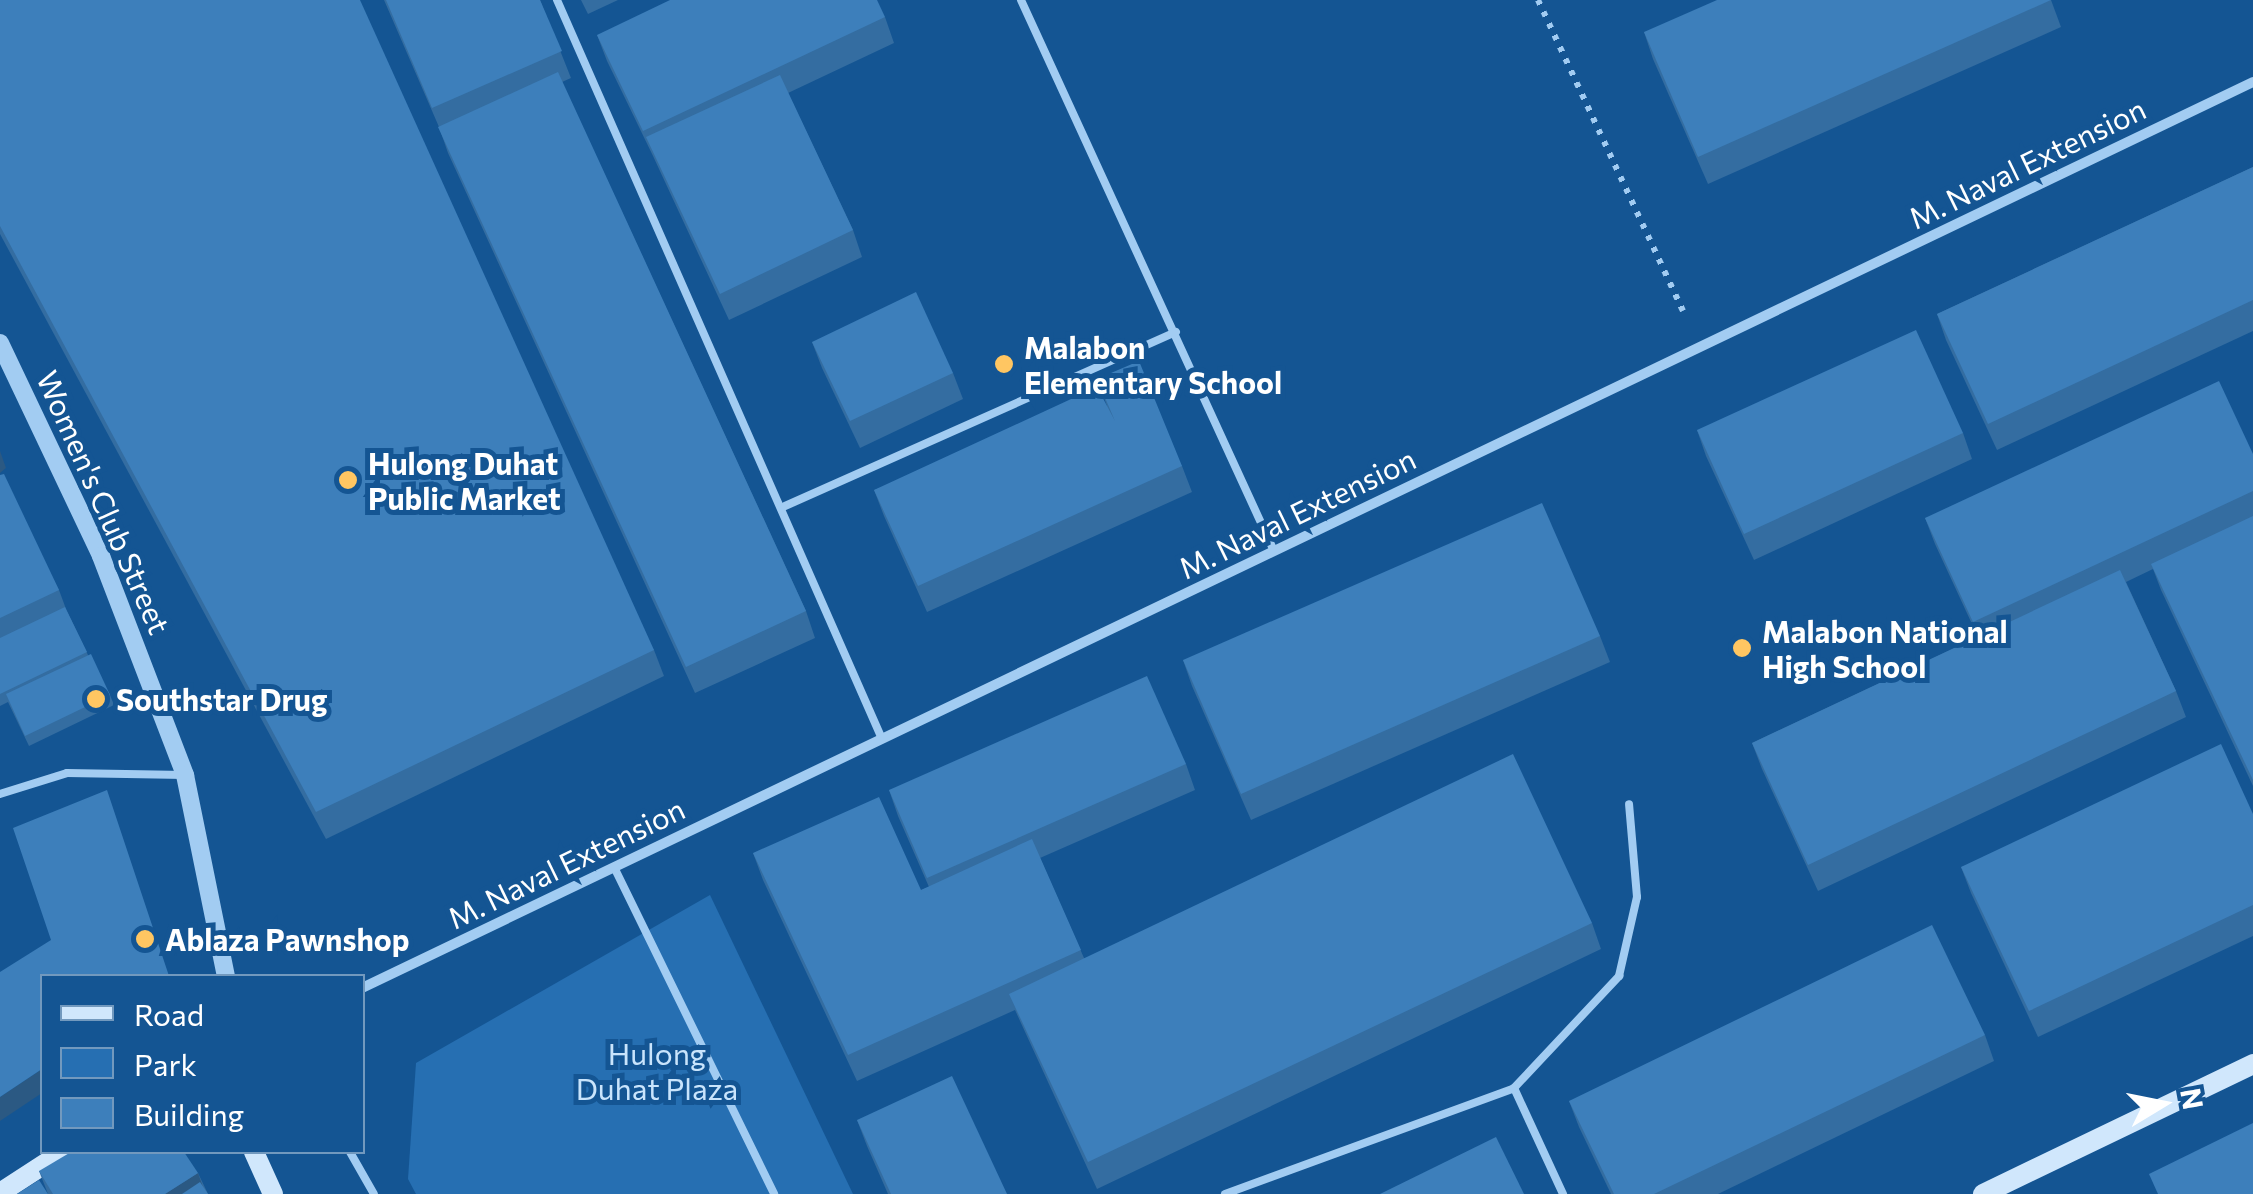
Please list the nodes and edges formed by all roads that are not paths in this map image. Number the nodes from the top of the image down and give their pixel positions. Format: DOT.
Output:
graph roads {
  1 [pos="558,0"];
  2 [pos="1020,0"];
  3 [pos="2253,82"];
  4 [pos="1176,332"];
  5 [pos="0,343"];
  6 [pos="785,506"];
  7 [pos="1274,551"];
  8 [pos="882,739"];
  9 [pos="185,774"];
  10 [pos="0,794"];
  11 [pos="1628,804"];
  12 [pos="614,867"];
  13 [pos="226,974"];
  14 [pos="365,987"];
  15 [pos="2253,1064"];
  16 [pos="1514,1088"];
  17 [pos="60,1154"];
  18 [pos="255,1154"];
  19 [pos="351,1154"];
  20 [pos="0,1193"];
  21 [pos="273,1194"];
  22 [pos="374,1194"];
  23 [pos="774,1194"];
  24 [pos="1225,1194"];
  25 [pos="1563,1194"];
  26 [pos="1983,1194"];
  1 -- 6 [label="lane"];
  2 -- 4 [label="lane"];
  3 -- 7 [label="street, M. Naval Extension"];
  4 -- 6 [label="lane"];
  4 -- 7 [label="lane"];
  5 -- 9 [label="street, Women's Club Street"];
  6 -- 8 [label="lane"];
  7 -- 8 [label="street, M. Naval Extension"];
  8 -- 12 [label="street, M. Naval Extension"];
  9 -- 10 [label="lane"];
  9 -- 13 [label="street, Women's Club Street"];
  11 -- 16 [label="lane"];
  12 -- 14 [label="street, M. Naval Extension"];
  12 -- 23 [label="lane"];
  15 -- 26 [label="main road"];
  16 -- 24 [label="lane"];
  16 -- 25 [label="lane"];
  17 -- 20 [label="main road"];
  18 -- 21 [label="main road"];
  19 -- 22 [label="lane"];
}
